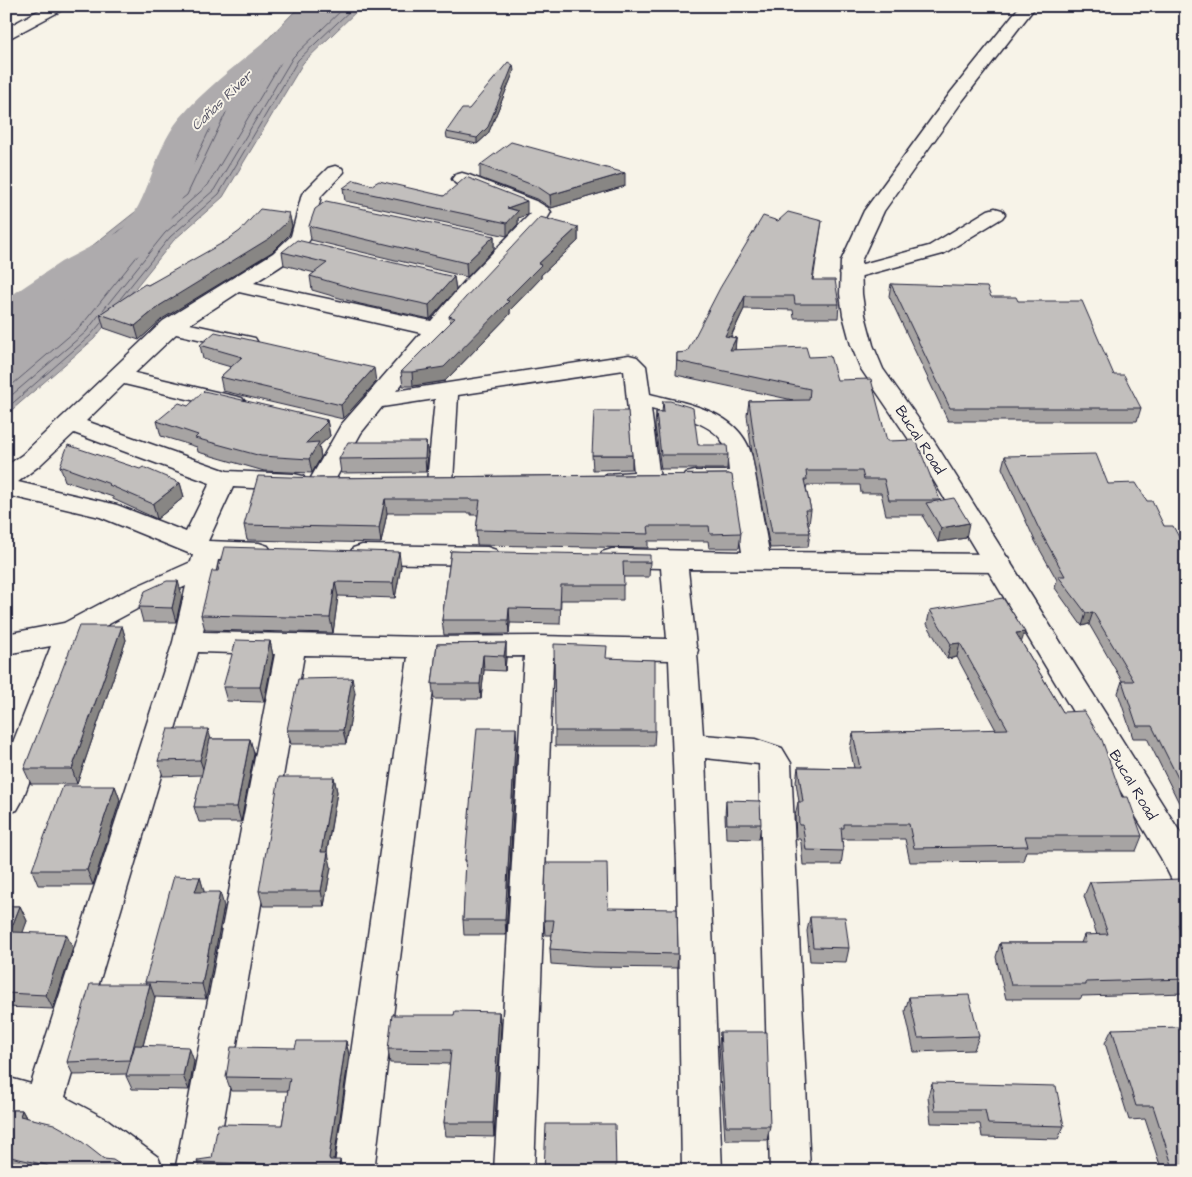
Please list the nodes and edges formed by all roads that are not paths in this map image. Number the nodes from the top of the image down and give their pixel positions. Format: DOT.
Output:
graph roads {
  1 [pos="31,6"];
  2 [pos="1028,6"];
  3 [pos="56,8"];
  4 [pos="6,35"];
  5 [pos="335,172"];
  6 [pos="462,179"];
  7 [pos="995,214"];
  8 [pos="851,273"];
  9 [pos="236,286"];
  10 [pos="171,326"];
  11 [pos="435,329"];
  12 [pos="268,348"];
  13 [pos="118,376"];
  14 [pos="447,390"];
  15 [pos="639,398"];
  16 [pos="377,401"];
  17 [pos="254,408"];
  18 [pos="70,423"];
  19 [pos="6,478"];
  20 [pos="224,479"];
  21 [pos="598,480"];
  22 [pos="647,480"];
  23 [pos="440,482"];
  24 [pos="321,483"];
  25 [pos="350,483"];
  26 [pos="743,483"];
  27 [pos="6,487"];
  28 [pos="287,552"];
  29 [pos="336,553"];
  30 [pos="202,554"];
  31 [pos="515,556"];
  32 [pos="584,557"];
  33 [pos="674,559"];
  34 [pos="757,562"];
  35 [pos="998,562"];
  36 [pos="71,632"];
  37 [pos="187,642"];
  38 [pos="6,644"];
  39 [pos="291,646"];
  40 [pos="539,646"];
  41 [pos="424,647"];
  42 [pos="684,650"];
  43 [pos="689,745"];
  44 [pos="6,800"];
  45 [pos="1186,874"];
  46 [pos="6,1095"];
  47 [pos="43,1105"];
  48 [pos="144,1171"];
  49 [pos="195,1171"];
  50 [pos="354,1171"];
  51 [pos="514,1171"];
  52 [pos="702,1171"];
  53 [pos="790,1171"];
  1 -- 3 [label="street"];
  2 -- 8 [label="street, Bucal Road"];
  3 -- 4 [label="street"];
  5 -- 9 [label="street"];
  6 -- 11 [label="street"];
  7 -- 8 [label="street"];
  8 -- 35 [label="street, Bucal Road"];
  9 -- 10 [label="street"];
  9 -- 11 [label="street"];
  10 -- 12 [label="street"];
  10 -- 13 [label="street"];
  11 -- 16 [label="street"];
  13 -- 17 [label="street"];
  13 -- 18 [label="street"];
  14 -- 15 [label="street"];
  14 -- 16 [label="street"];
  14 -- 23 [label="street"];
  15 -- 22 [label="street"];
  15 -- 26 [label="street"];
  16 -- 24 [label="street"];
  18 -- 19 [label="street"];
  18 -- 20 [label="street"];
  20 -- 24 [label="street"];
  20 -- 30 [label="street"];
  21 -- 22 [label="street"];
  22 -- 26 [label="street"];
  24 -- 25 [label="street"];
  26 -- 34 [label="street"];
  27 -- 30 [label="street"];
  28 -- 30 [label="street"];
  29 -- 31 [label="street"];
  30 -- 36 [label="street"];
  30 -- 37 [label="street"];
  32 -- 33 [label="street"];
  33 -- 34 [label="street"];
  33 -- 42 [label="street"];
  34 -- 35 [label="street"];
  35 -- 45 [label="street, Bucal Road"];
  36 -- 38 [label="street"];
  36 -- 44 [label="street"];
  37 -- 39 [label="street"];
  37 -- 47 [label="street"];
  39 -- 41 [label="street"];
  39 -- 49 [label="street"];
  40 -- 41 [label="street"];
  40 -- 42 [label="street"];
  40 -- 51 [label="street"];
  41 -- 50 [label="street"];
  42 -- 43 [label="street"];
  43 -- 52 [label="street"];
  43 -- 53 [label="street"];
  46 -- 47 [label="street"];
  47 -- 48 [label="street"];
}
